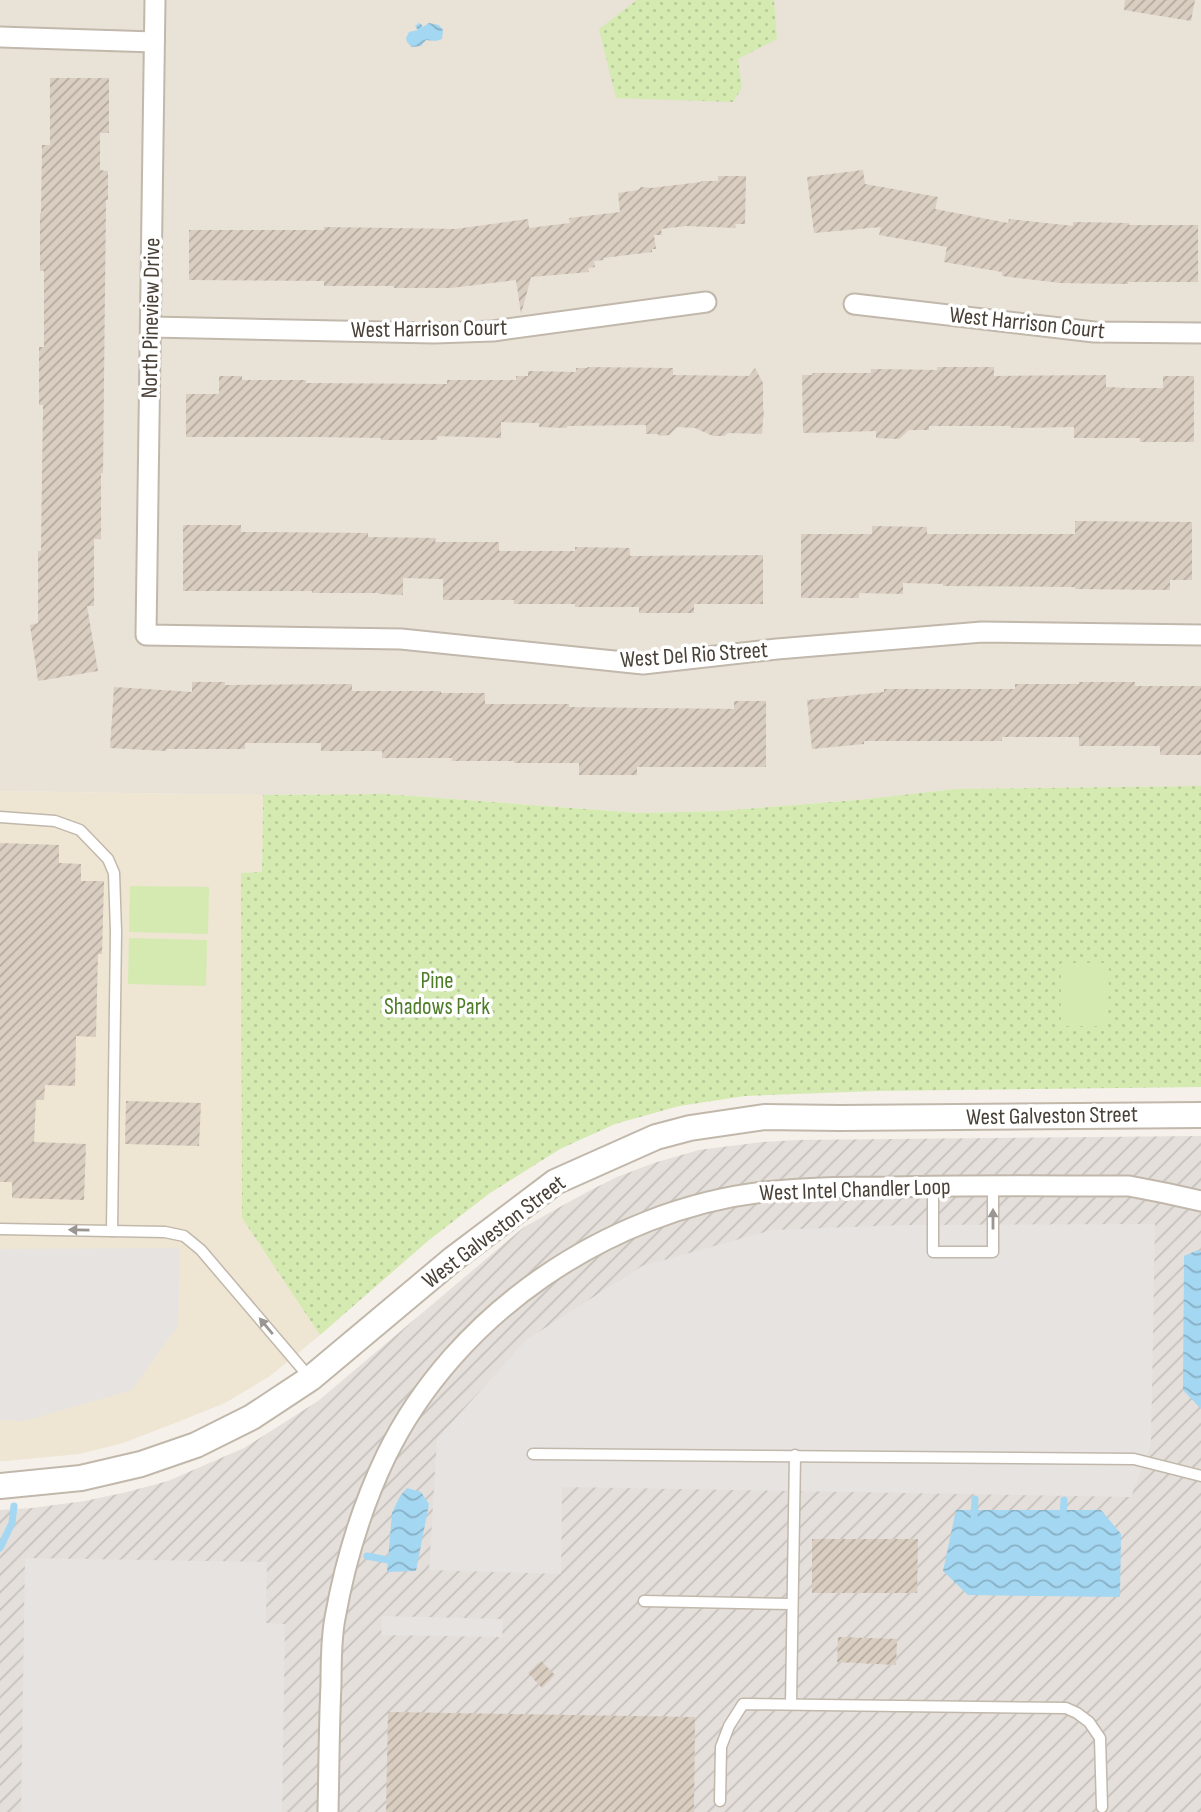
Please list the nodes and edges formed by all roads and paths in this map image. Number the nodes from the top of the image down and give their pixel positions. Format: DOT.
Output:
graph roads {
  1 [pos="155,0"];
  2 [pos="0,37"];
  3 [pos="154,42"];
  4 [pos="706,302"];
  5 [pos="854,304"];
  6 [pos="151,327"];
  7 [pos="1201,333"];
  8 [pos="146,635"];
  9 [pos="1201,635"];
  10 [pos="0,817"];
  11 [pos="1201,1115"];
  12 [pos="933,1186"];
  13 [pos="993,1186"];
  14 [pos="1201,1201"];
  15 [pos="0,1229"];
  16 [pos="112,1231"];
  17 [pos="311,1378"];
  18 [pos="533,1454"];
  19 [pos="795,1455"];
  20 [pos="1201,1476"];
  21 [pos="0,1486"];
  22 [pos="644,1601"];
  23 [pos="792,1604"];
  24 [pos="791,1704"];
  25 [pos="720,1801"];
  26 [pos="1102,1807"];
  27 [pos="328,1812"];
  1 -- 3 [label="street, North Pineview Drive"];
  2 -- 3 [label="street"];
  3 -- 6 [label="street, North Pineview Drive"];
  4 -- 6 [label="street, West Harrison Court"];
  5 -- 7 [label="street, West Harrison Court"];
  6 -- 8 [label="street, North Pineview Drive"];
  8 -- 9 [label="street, West Del Rio Street"];
  10 -- 16 [label="lane"];
  11 -- 17 [label="street, West Galveston Street"];
  12 -- 13 [label="street, West Intel Chandler Loop"];
  12 -- 13 [label="lane, one-way"];
  12 -- 27 [label="street, West Intel Chandler Loop"];
  13 -- 14 [label="street, West Intel Chandler Loop"];
  16 -- 15 [label="lane, one-way"];
  17 -- 16 [label="lane, one-way"];
  17 -- 21 [label="street, West Galveston Street"];
  18 -- 19 [label="lane"];
  19 -- 20 [label="lane"];
  19 -- 23 [label="lane"];
  22 -- 23 [label="lane"];
  23 -- 24 [label="lane"];
  24 -- 25 [label="lane"];
  24 -- 26 [label="lane"];
}
